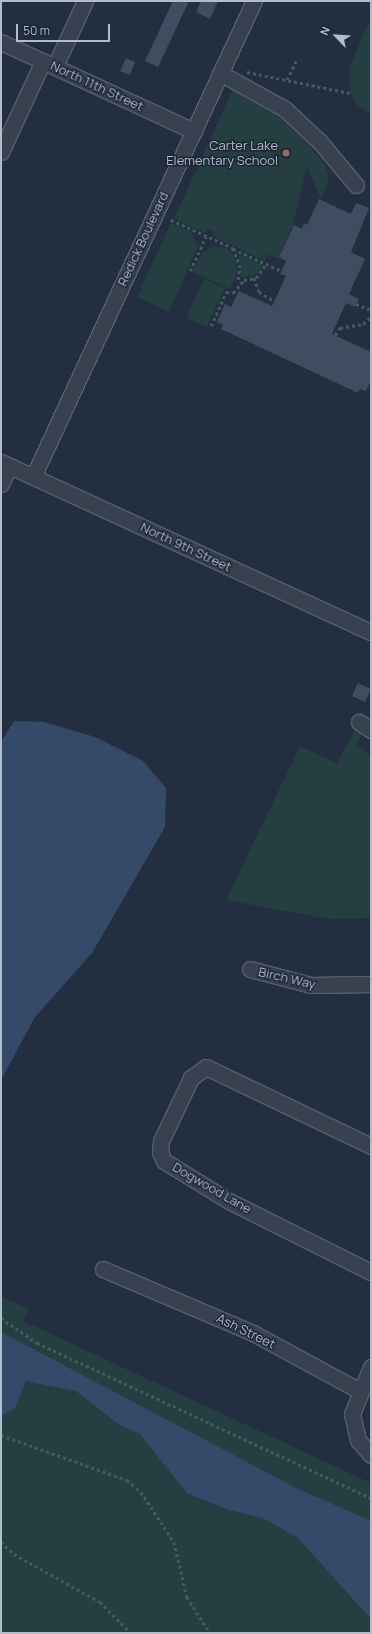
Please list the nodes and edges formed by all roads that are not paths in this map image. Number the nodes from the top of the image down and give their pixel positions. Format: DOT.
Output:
graph roads {
  1 [pos="85,1"];
  2 [pos="254,1"];
  3 [pos="1,42"];
  4 [pos="49,64"];
  5 [pos="220,73"];
  6 [pos="194,130"];
  7 [pos="1,152"];
  8 [pos="356,185"];
  9 [pos="5,464"];
  10 [pos="33,477"];
  11 [pos="1,484"];
  12 [pos="371,632"];
  13 [pos="250,969"];
  14 [pos="371,984"];
  15 [pos="371,1146"];
  16 [pos="103,1269"];
  17 [pos="371,1272"];
  18 [pos="371,1367"];
  19 [pos="360,1391"];
  20 [pos="371,1455"];
  1 -- 4 [label="street"];
  2 -- 5 [label="street, Redick Boulevard"];
  3 -- 4 [label="street, North 11th Street"];
  4 -- 6 [label="street, North 11th Street"];
  4 -- 7 [label="street"];
  5 -- 6 [label="street, Redick Boulevard"];
  5 -- 8 [label="street"];
  6 -- 10 [label="street, Redick Boulevard"];
  9 -- 10 [label="street, North 9th Street"];
  9 -- 11 [label="street"];
  10 -- 12 [label="street, North 9th Street"];
  13 -- 14 [label="street, Birch Way"];
  15 -- 17 [label="street, Dogwood Lane"];
  16 -- 19 [label="street, Ash Street"];
  18 -- 19 [label="street"];
  19 -- 20 [label="street"];
}
